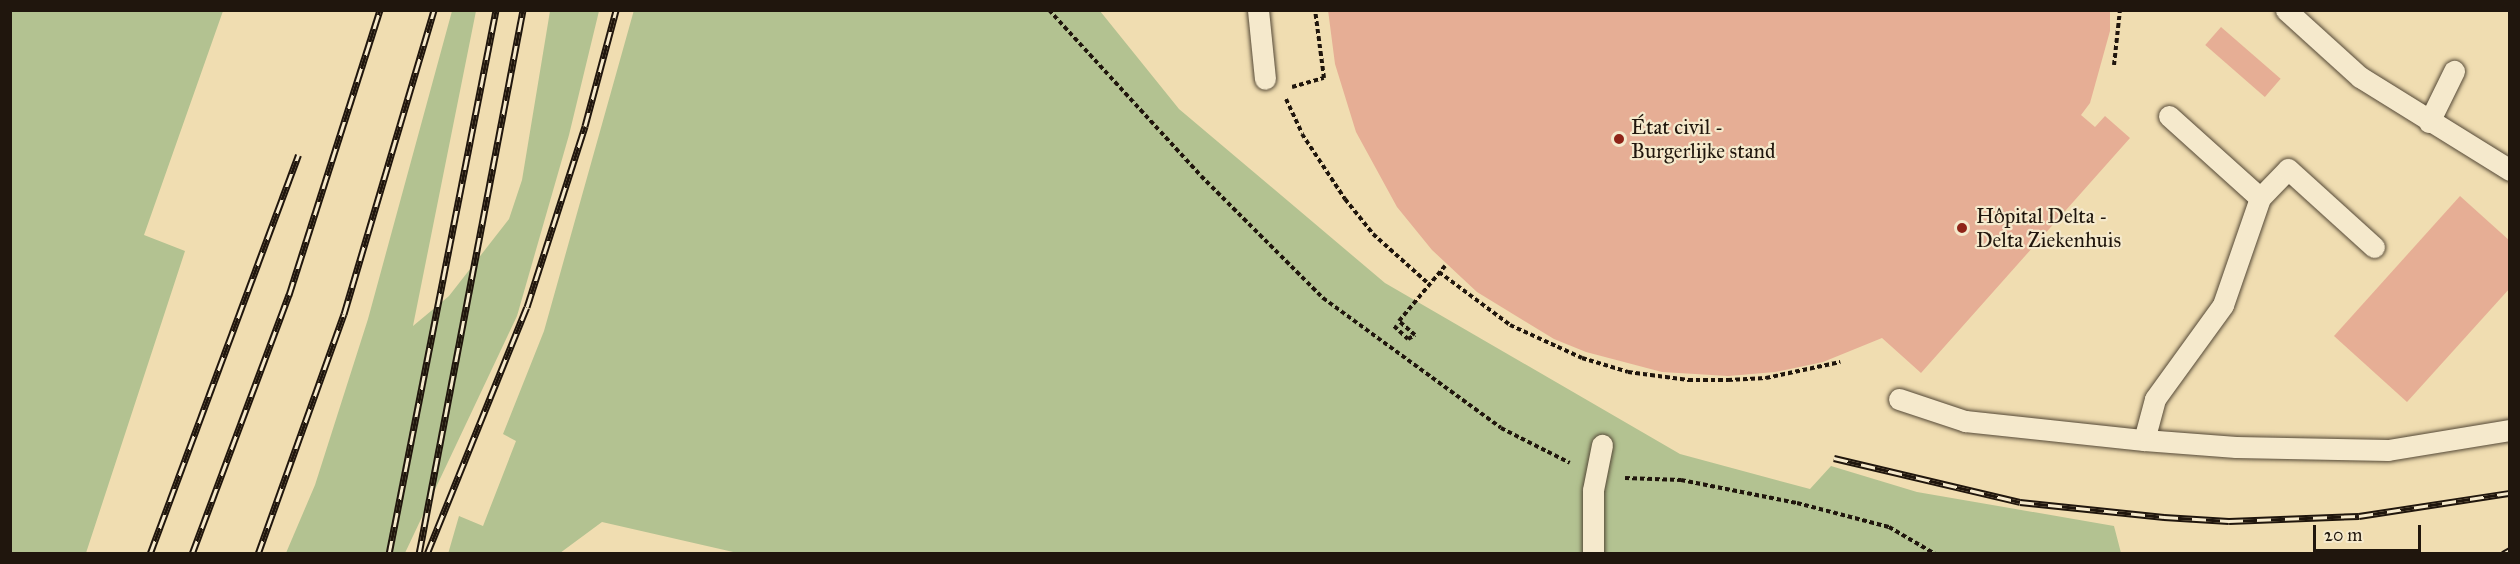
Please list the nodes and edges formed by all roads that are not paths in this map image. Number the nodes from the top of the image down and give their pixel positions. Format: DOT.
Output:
graph roads {
  1 [pos="2286,10"];
  2 [pos="1252,15"];
  3 [pos="2454,71"];
  4 [pos="1265,79"];
  5 [pos="2169,116"];
  6 [pos="2428,122"];
  7 [pos="2510,170"];
  8 [pos="2260,198"];
  9 [pos="2374,247"];
  10 [pos="1899,399"];
  11 [pos="2510,413"];
  12 [pos="2510,430"];
  13 [pos="2483,436"];
  14 [pos="2144,440"];
  15 [pos="1602,445"];
  16 [pos="1593,554"];
  1 -- 6 [label="lane"];
  2 -- 4 [label="lane"];
  3 -- 6 [label="lane"];
  5 -- 8 [label="lane"];
  6 -- 7 [label="lane"];
  8 -- 9 [label="lane"];
  8 -- 14 [label="lane"];
  10 -- 14 [label="lane"];
  11 -- 13 [label="lane"];
  12 -- 13 [label="lane"];
  13 -- 14 [label="lane"];
  15 -- 16 [label="lane"];
}
